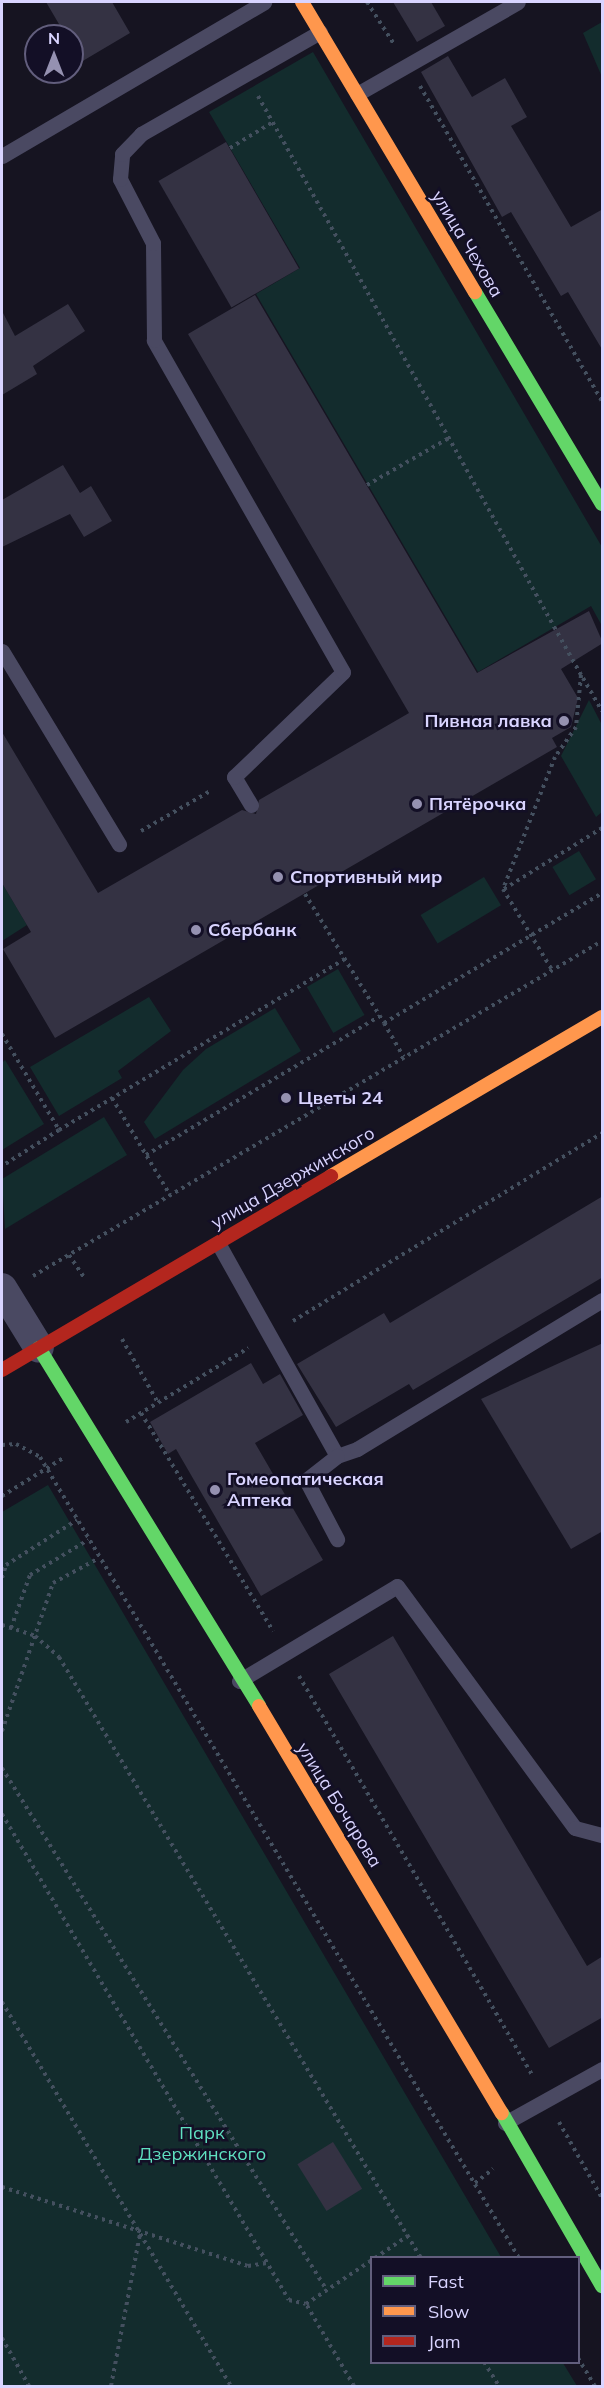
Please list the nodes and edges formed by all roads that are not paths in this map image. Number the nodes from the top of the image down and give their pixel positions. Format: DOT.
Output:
graph roads {
  1 [pos="264,2"];
  2 [pos="302,2"];
  3 [pos="518,2"];
  4 [pos="320,32"];
  5 [pos="357,94"];
  6 [pos="2,156"];
  7 [pos="603,504"];
  8 [pos="2,651"];
  9 [pos="251,805"];
  10 [pos="119,844"];
  11 [pos="603,1017"];
  12 [pos="218,1244"];
  13 [pos="3,1291"];
  14 [pos="603,1300"];
  15 [pos="39,1348"];
  16 [pos="2,1370"];
  17 [pos="337,1456"];
  18 [pos="337,1539"];
  19 [pos="239,1681"];
  20 [pos="603,1835"];
  21 [pos="603,2069"];
  22 [pos="505,2123"];
  23 [pos="603,2286"];
  1 -- 6 [label="lane"];
  2 -- 4 [label="street, улица Чехова"];
  3 -- 5 [label="lane"];
  4 -- 5 [label="street, улица Чехова"];
  4 -- 9 [label="lane"];
  5 -- 7 [label="street, улица Чехова"];
  8 -- 10 [label="lane"];
  11 -- 12 [label="street, улица Дзержинского"];
  12 -- 15 [label="street, улица Дзержинского"];
  12 -- 17 [label="lane"];
  13 -- 15 [label="street"];
  14 -- 17 [label="lane"];
  15 -- 16 [label="street, улица Дзержинского"];
  15 -- 19 [label="street, улица Бочарова"];
  17 -- 18 [label="lane"];
  19 -- 20 [label="lane"];
  19 -- 22 [label="street, улица Бочарова"];
  21 -- 22 [label="lane"];
  22 -- 23 [label="street, улица Бочарова"];
}
